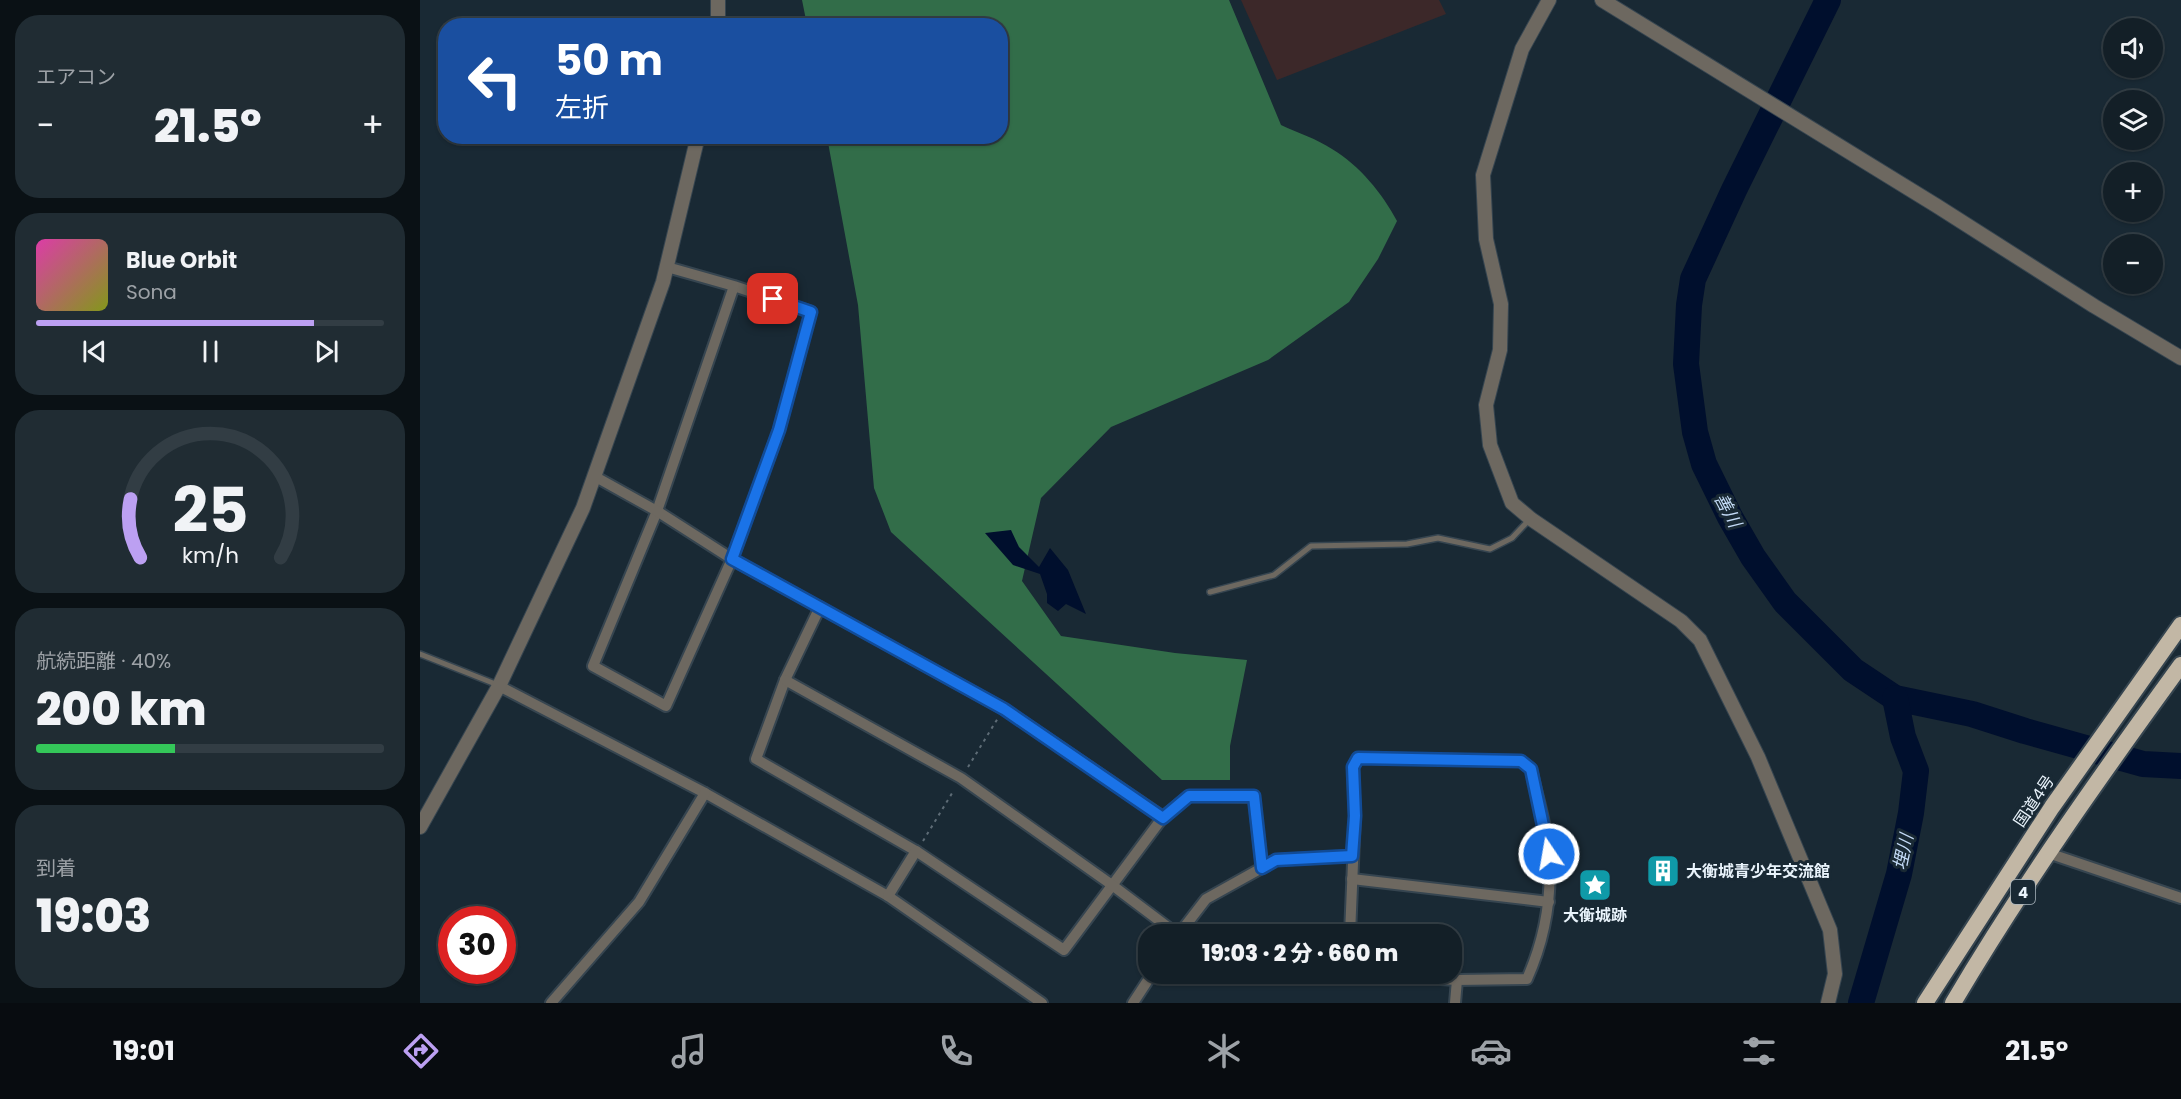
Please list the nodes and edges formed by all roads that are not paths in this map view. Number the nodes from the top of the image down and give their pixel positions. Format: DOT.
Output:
graph roads {
  1 [pos="718,0"];
  2 [pos="1549,0"];
  3 [pos="1602,0"];
  4 [pos="718,18"];
  5 [pos="696,144"];
  6 [pos="667,267"];
  7 [pos="734,286"];
  8 [pos="2181,358"];
  9 [pos="594,476"];
  10 [pos="657,512"];
  11 [pos="1531,519"];
  12 [pos="732,559"];
  13 [pos="1210,592"];
  14 [pos="820,607"];
  15 [pos="2181,625"];
  16 [pos="420,654"];
  17 [pos="2181,665"];
  18 [pos="785,680"];
  19 [pos="499,686"];
  20 [pos="705,793"];
  21 [pos="1163,818"];
  22 [pos="420,827"];
  23 [pos="916,851"];
  24 [pos="2048,853"];
  25 [pos="1352,856"];
  26 [pos="1262,868"];
  27 [pos="1352,879"];
  28 [pos="1112,885"];
  29 [pos="888,896"];
  30 [pos="2181,898"];
  31 [pos="1549,902"];
  32 [pos="1165,924"];
  33 [pos="1186,924"];
  34 [pos="1350,924"];
  35 [pos="1462,980"];
  36 [pos="1145,984"];
  37 [pos="1457,984"];
  38 [pos="551,1003"];
  39 [pos="1042,1003"];
  40 [pos="1133,1003"];
  41 [pos="1455,1003"];
  42 [pos="1828,1003"];
  43 [pos="1925,1003"];
  44 [pos="1953,1003"];
  1 -- 4 [label="street"];
  2 -- 11 [label="street"];
  3 -- 8 [label="street"];
  5 -- 6 [label="street"];
  6 -- 7 [label="street"];
  6 -- 9 [label="street"];
  7 -- 10 [label="street"];
  7 -- 12 [label="street"];
  9 -- 10 [label="street"];
  9 -- 19 [label="street"];
  10 -- 12 [label="street"];
  10 -- 12 [label="street"];
  11 -- 13 [label="lane"];
  11 -- 42 [label="street"];
  12 -- 14 [label="street"];
  14 -- 18 [label="street"];
  14 -- 21 [label="street"];
  15 -- 43 [label="highway, 国道4号 / 4"];
  16 -- 19 [label="lane"];
  17 -- 24 [label="highway, 4"];
  18 -- 23 [label="street"];
  18 -- 28 [label="street"];
  19 -- 20 [label="street"];
  19 -- 22 [label="street"];
  20 -- 29 [label="street"];
  20 -- 38 [label="street"];
  21 -- 26 [label="street"];
  21 -- 28 [label="street"];
  23 -- 28 [label="street"];
  23 -- 29 [label="street"];
  24 -- 30 [label="street"];
  24 -- 44 [label="highway, 4"];
  25 -- 26 [label="street"];
  25 -- 27 [label="street"];
  25 -- 31 [label="street"];
  26 -- 33 [label="street"];
  27 -- 31 [label="street"];
  27 -- 34 [label="street"];
  28 -- 32 [label="street"];
  29 -- 39 [label="street"];
  31 -- 35 [label="street"];
  36 -- 40 [label="street"];
  37 -- 41 [label="street"];
}
